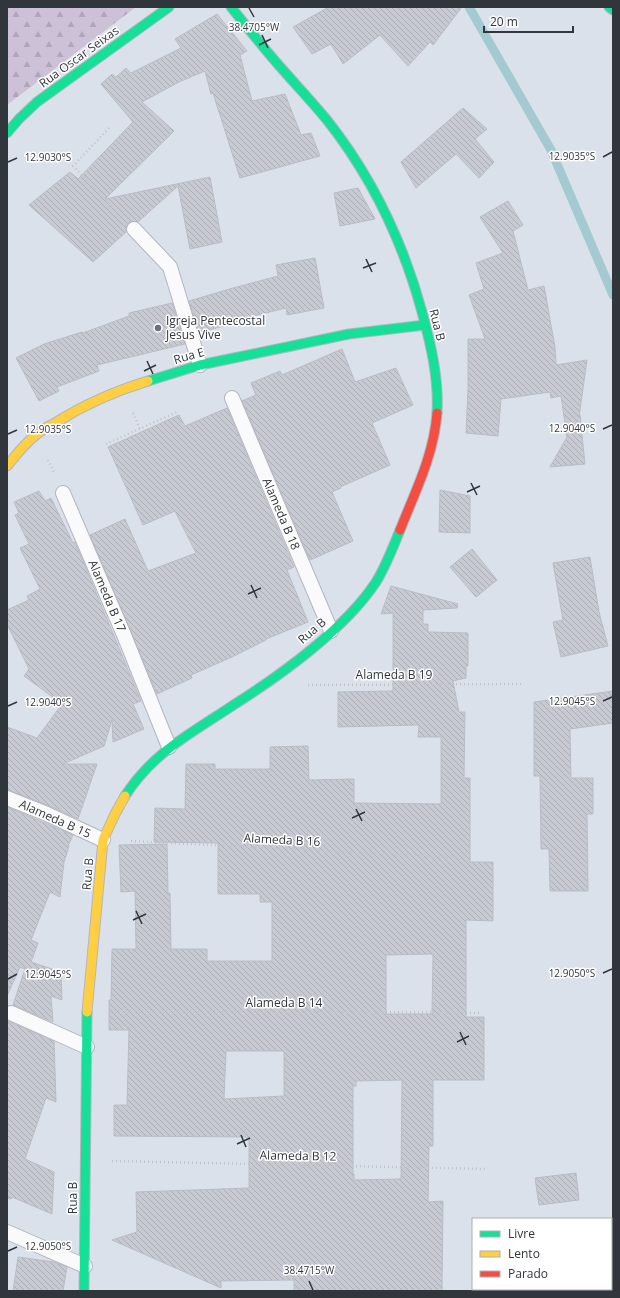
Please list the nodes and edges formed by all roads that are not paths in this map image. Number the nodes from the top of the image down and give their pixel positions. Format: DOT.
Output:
graph roads {
  1 [pos="169,7"];
  2 [pos="231,7"];
  3 [pos="609,7"];
  4 [pos="613,10"];
  5 [pos="7,133"];
  6 [pos="134,229"];
  7 [pos="425,325"];
  8 [pos="200,365"];
  9 [pos="232,398"];
  10 [pos="7,466"];
  11 [pos="63,493"];
  12 [pos="331,631"];
  13 [pos="169,747"];
  14 [pos="7,798"];
  15 [pos="103,840"];
  16 [pos="11,1013"];
  17 [pos="87,1047"];
  18 [pos="7,1232"];
  19 [pos="85,1266"];
  20 [pos="93,1278"];
  21 [pos="84,1291"];
  1 -- 5 [label="street, Rua Oscar Seixas"];
  2 -- 7 [label="street, Rua B"];
  3 -- 4 [label="street"];
  6 -- 8 [label="lane"];
  7 -- 8 [label="street, Rua E"];
  7 -- 12 [label="street, Rua B"];
  8 -- 10 [label="street, Rua E"];
  9 -- 12 [label="lane, Alameda B 18"];
  11 -- 13 [label="lane, Alameda B 17"];
  12 -- 13 [label="street, Rua B"];
  13 -- 15 [label="street, Rua B"];
  14 -- 15 [label="lane, Alameda B 15"];
  15 -- 17 [label="street, Rua B"];
  16 -- 17 [label="lane"];
  17 -- 19 [label="street, Rua B"];
  18 -- 19 [label="lane"];
  19 -- 20 [label="street"];
  19 -- 21 [label="street, Rua B"];
}
